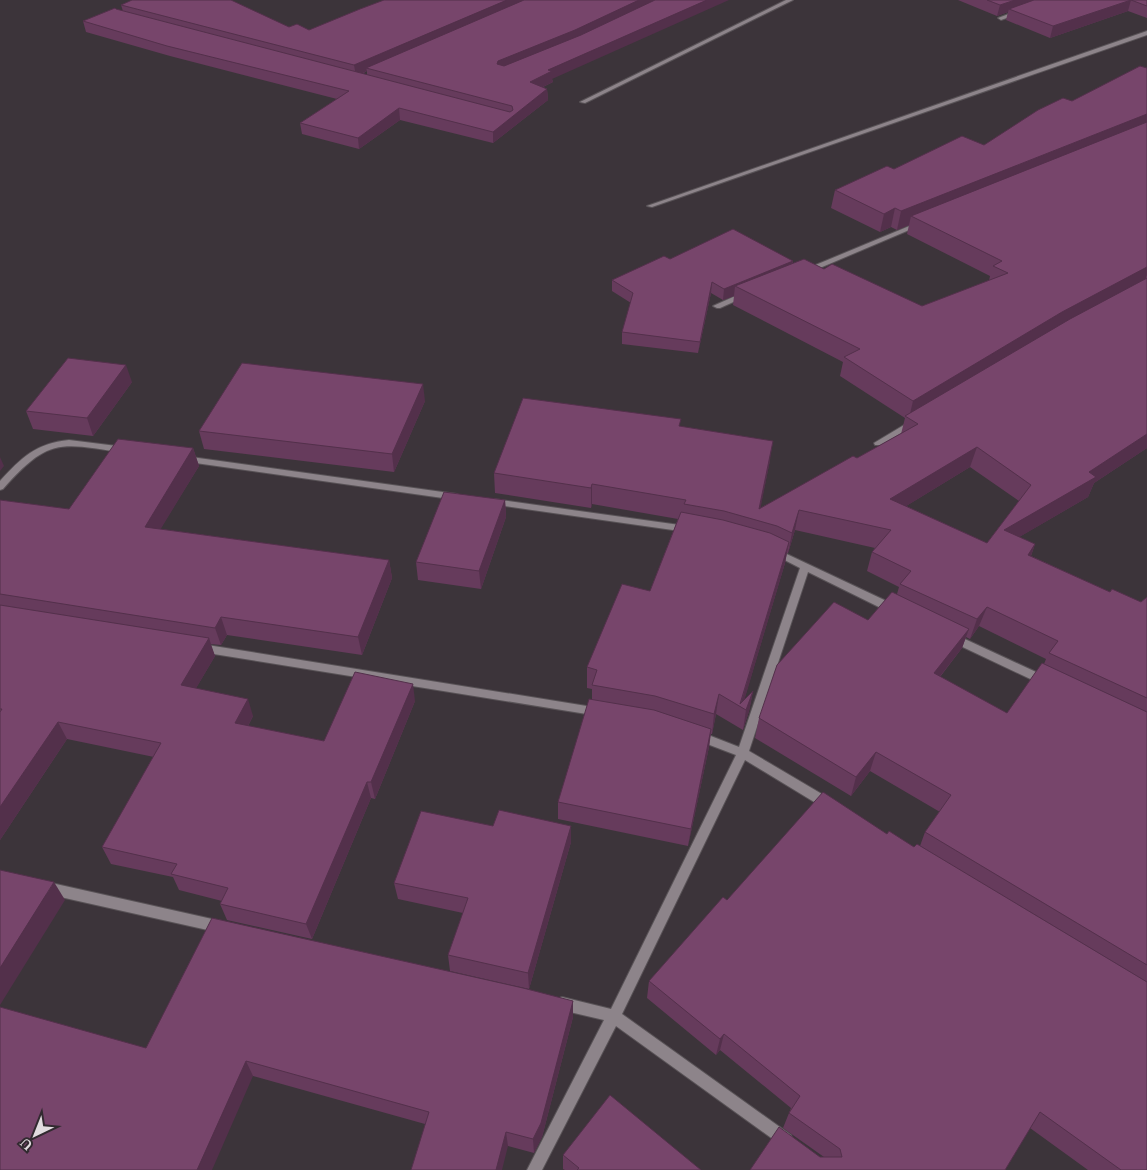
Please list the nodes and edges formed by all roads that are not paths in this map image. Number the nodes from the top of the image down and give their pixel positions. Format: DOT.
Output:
graph roads {
  1 [pos="790,0"];
  2 [pos="1027,9"];
  3 [pos="1001,18"];
  4 [pos="1147,33"];
  5 [pos="583,102"];
  6 [pos="650,206"];
  7 [pos="929,220"];
  8 [pos="800,272"];
  9 [pos="754,291"];
  10 [pos="717,306"];
  11 [pos="919,418"];
  12 [pos="878,443"];
  13 [pos="133,452"];
  14 [pos="173,457"];
  15 [pos="0,487"];
  16 [pos="468,498"];
  17 [pos="488,501"];
  18 [pos="694,530"];
  19 [pos="770,550"];
  20 [pos="805,567"];
  21 [pos="904,614"];
  22 [pos="940,631"];
  23 [pos="186,645"];
  24 [pos="1057,687"];
  25 [pos="615,715"];
  26 [pos="688,733"];
  27 [pos="743,754"];
  28 [pos="838,810"];
  29 [pos="29,884"];
  30 [pos="234,930"];
  31 [pos="546,1000"];
  32 [pos="614,1016"];
  33 [pos="795,1147"];
  34 [pos="534,1170"];
  1 -- 5 [label="street"];
  2 -- 3 [label="street"];
  4 -- 6 [label="street"];
  7 -- 8 [label="street"];
  9 -- 10 [label="street"];
  11 -- 12 [label="street"];
  13 -- 15 [label="street"];
  14 -- 16 [label="street"];
  17 -- 18 [label="street"];
  19 -- 20 [label="street"];
  20 -- 21 [label="street"];
  20 -- 27 [label="street"];
  22 -- 24 [label="street"];
  23 -- 25 [label="street"];
  26 -- 27 [label="street"];
  27 -- 28 [label="street"];
  27 -- 32 [label="street"];
  29 -- 30 [label="street"];
  31 -- 32 [label="street"];
  32 -- 33 [label="street"];
  32 -- 34 [label="street"];
}
